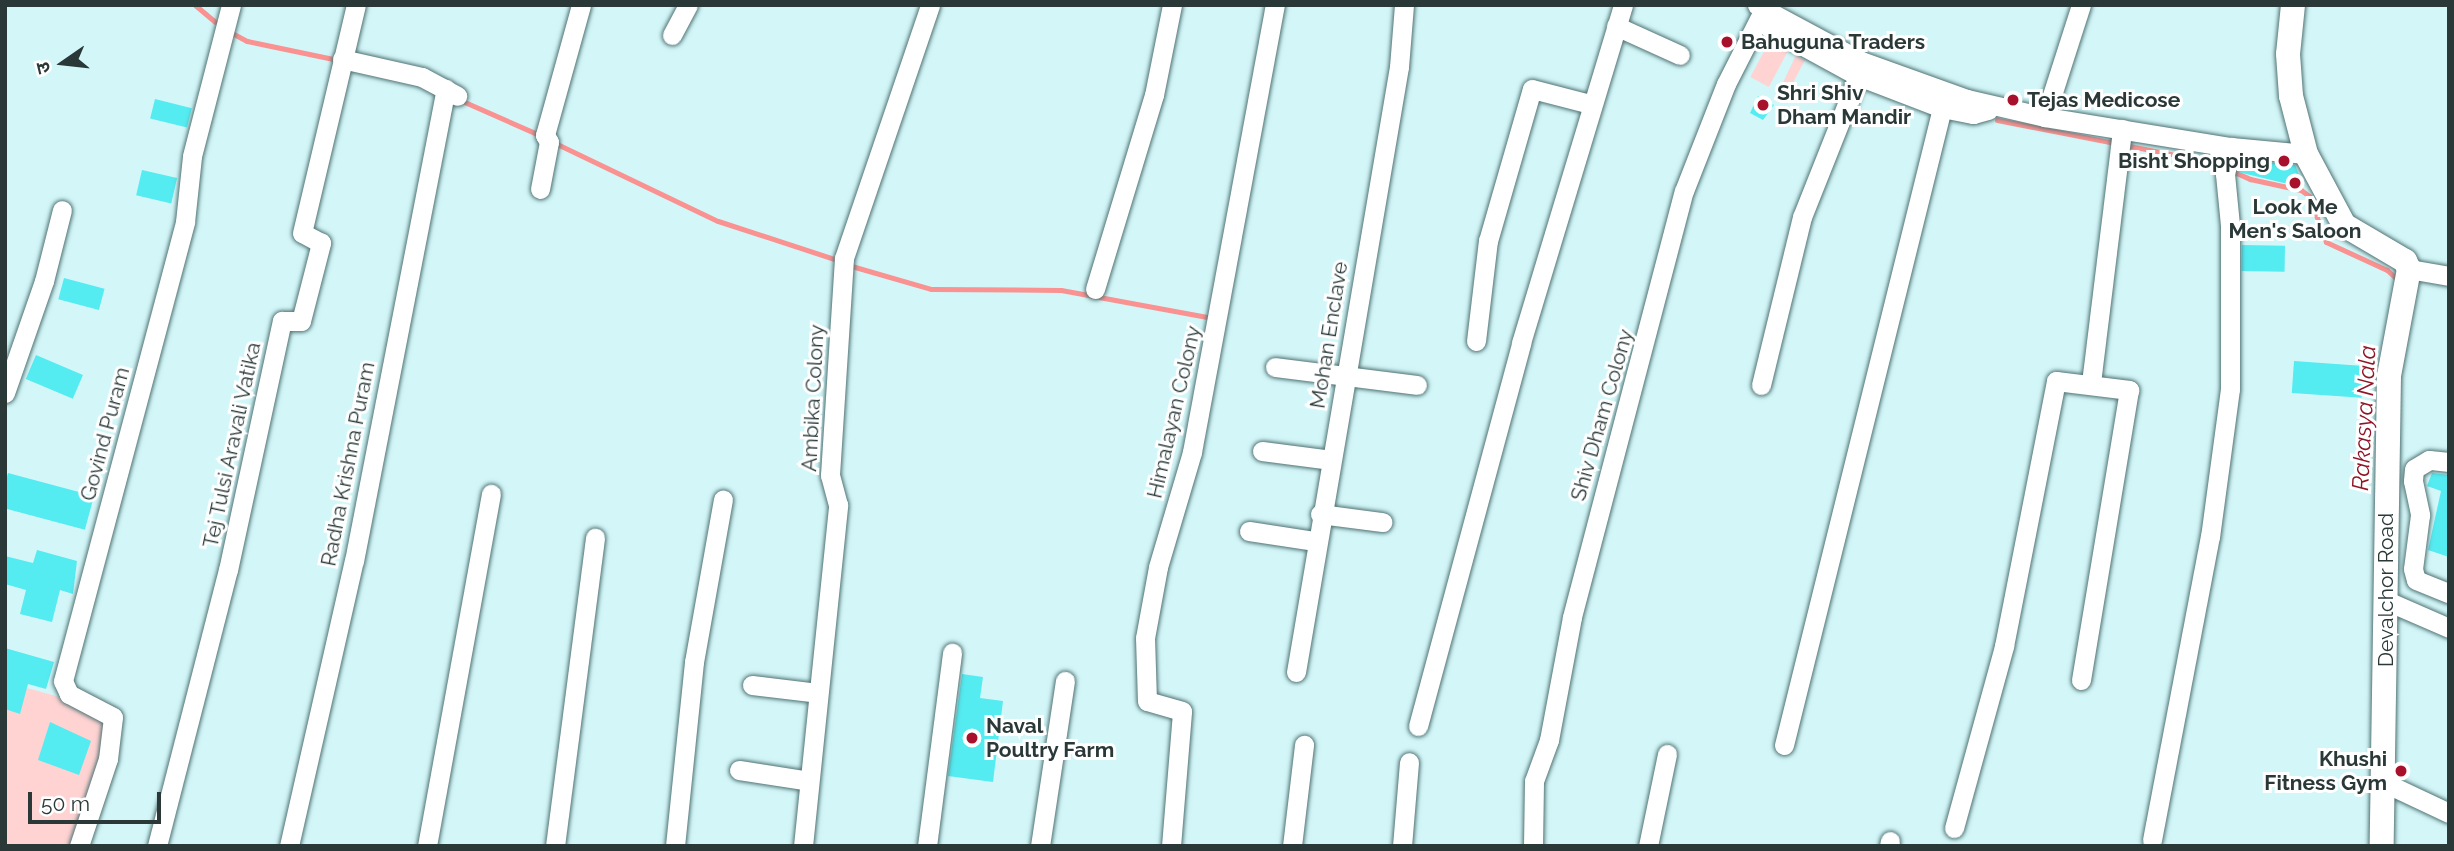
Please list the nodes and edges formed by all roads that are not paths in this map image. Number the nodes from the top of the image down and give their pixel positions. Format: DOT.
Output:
graph roads {
  1 [pos="231,5"];
  2 [pos="356,5"];
  3 [pos="582,5"];
  4 [pos="688,5"];
  5 [pos="930,5"];
  6 [pos="1172,5"];
  7 [pos="1275,5"];
  8 [pos="1404,5"];
  9 [pos="1623,5"];
  10 [pos="2081,5"];
  11 [pos="2293,5"];
  12 [pos="1760,7"];
  13 [pos="1616,26"];
  14 [pos="672,35"];
  15 [pos="1680,55"];
  16 [pos="342,59"];
  17 [pos="1858,76"];
  18 [pos="1590,104"];
  19 [pos="1998,106"];
  20 [pos="1942,108"];
  21 [pos="2045,117"];
  22 [pos="2121,138"];
  23 [pos="2306,154"];
  24 [pos="2228,160"];
  25 [pos="540,189"];
  26 [pos="62,210"];
  27 [pos="2409,269"];
  28 [pos="2449,276"];
  29 [pos="1095,289"];
  30 [pos="1476,341"];
  31 [pos="1275,367"];
  32 [pos="1345,376"];
  33 [pos="2091,383"];
  34 [pos="1417,385"];
  35 [pos="1761,385"];
  36 [pos="5,393"];
  37 [pos="1262,450"];
  38 [pos="1331,460"];
  39 [pos="2449,462"];
  40 [pos="491,494"];
  41 [pos="723,500"];
  42 [pos="1320,514"];
  43 [pos="1382,522"];
  44 [pos="1250,531"];
  45 [pos="594,538"];
  46 [pos="1315,541"];
  47 [pos="2449,593"];
  48 [pos="2387,601"];
  49 [pos="2449,628"];
  50 [pos="952,653"];
  51 [pos="1296,672"];
  52 [pos="2081,680"];
  53 [pos="1065,681"];
  54 [pos="752,685"];
  55 [pos="818,693"];
  56 [pos="1418,726"];
  57 [pos="1304,745"];
  58 [pos="1784,745"];
  59 [pos="1667,754"];
  60 [pos="1409,762"];
  61 [pos="739,770"];
  62 [pos="809,781"];
  63 [pos="2383,782"];
  64 [pos="2449,813"];
  65 [pos="1954,828"];
  66 [pos="2152,840"];
  67 [pos="79,846"];
  68 [pos="157,846"];
  69 [pos="289,846"];
  70 [pos="427,846"];
  71 [pos="555,846"];
  72 [pos="675,846"];
  73 [pos="803,846"];
  74 [pos="928,846"];
  75 [pos="1040,846"];
  76 [pos="1171,846"];
  77 [pos="1292,846"];
  78 [pos="1402,846"];
  79 [pos="1533,846"];
  80 [pos="1648,846"];
  81 [pos="2382,846"];
  1 -- 67 [label="street, Govind Puram"];
  2 -- 16 [label="street, Tej Tulsi Aravali Vatika"];
  3 -- 25 [label="street"];
  4 -- 14 [label="street"];
  5 -- 55 [label="street, Ambika Colony"];
  6 -- 29 [label="street"];
  7 -- 76 [label="street, Himalayan Colony"];
  8 -- 32 [label="street, Mohan Enclave"];
  9 -- 13 [label="street"];
  10 -- 21 [label="street"];
  11 -- 23 [label="main road"];
  12 -- 17 [label="street"];
  12 -- 19 [label="street"];
  12 -- 79 [label="street, Shiv Dham Colony"];
  13 -- 15 [label="street"];
  13 -- 18 [label="street"];
  16 -- 68 [label="street, Tej Tulsi Aravali Vatika"];
  16 -- 69 [label="street, Radha Krishna Puram"];
  17 -- 20 [label="street"];
  17 -- 35 [label="street"];
  18 -- 30 [label="street"];
  18 -- 56 [label="street"];
  19 -- 20 [label="street"];
  19 -- 21 [label="street"];
  20 -- 58 [label="street"];
  21 -- 22 [label="street"];
  22 -- 24 [label="street"];
  22 -- 33 [label="street"];
  23 -- 24 [label="street"];
  23 -- 27 [label="main road"];
  24 -- 66 [label="street"];
  26 -- 36 [label="street"];
  27 -- 28 [label="street"];
  27 -- 48 [label="main road, Devalchor Road"];
  31 -- 32 [label="street"];
  32 -- 34 [label="street"];
  32 -- 38 [label="street, Mohan Enclave"];
  33 -- 52 [label="street"];
  33 -- 65 [label="street"];
  37 -- 38 [label="street"];
  38 -- 42 [label="street, Mohan Enclave"];
  39 -- 47 [label="street"];
  40 -- 70 [label="street"];
  41 -- 72 [label="street"];
  42 -- 43 [label="street"];
  42 -- 46 [label="street, Mohan Enclave"];
  44 -- 46 [label="street"];
  45 -- 71 [label="street"];
  46 -- 51 [label="street, Mohan Enclave"];
  48 -- 49 [label="street"];
  48 -- 63 [label="main road, Devalchor Road"];
  50 -- 74 [label="street"];
  53 -- 75 [label="street"];
  54 -- 55 [label="street"];
  55 -- 62 [label="street, Ambika Colony"];
  57 -- 77 [label="street"];
  59 -- 80 [label="street"];
  60 -- 78 [label="street"];
  61 -- 62 [label="street"];
  62 -- 73 [label="street, Ambika Colony"];
  63 -- 64 [label="street"];
  63 -- 81 [label="main road, Devalchor Road"];
}
